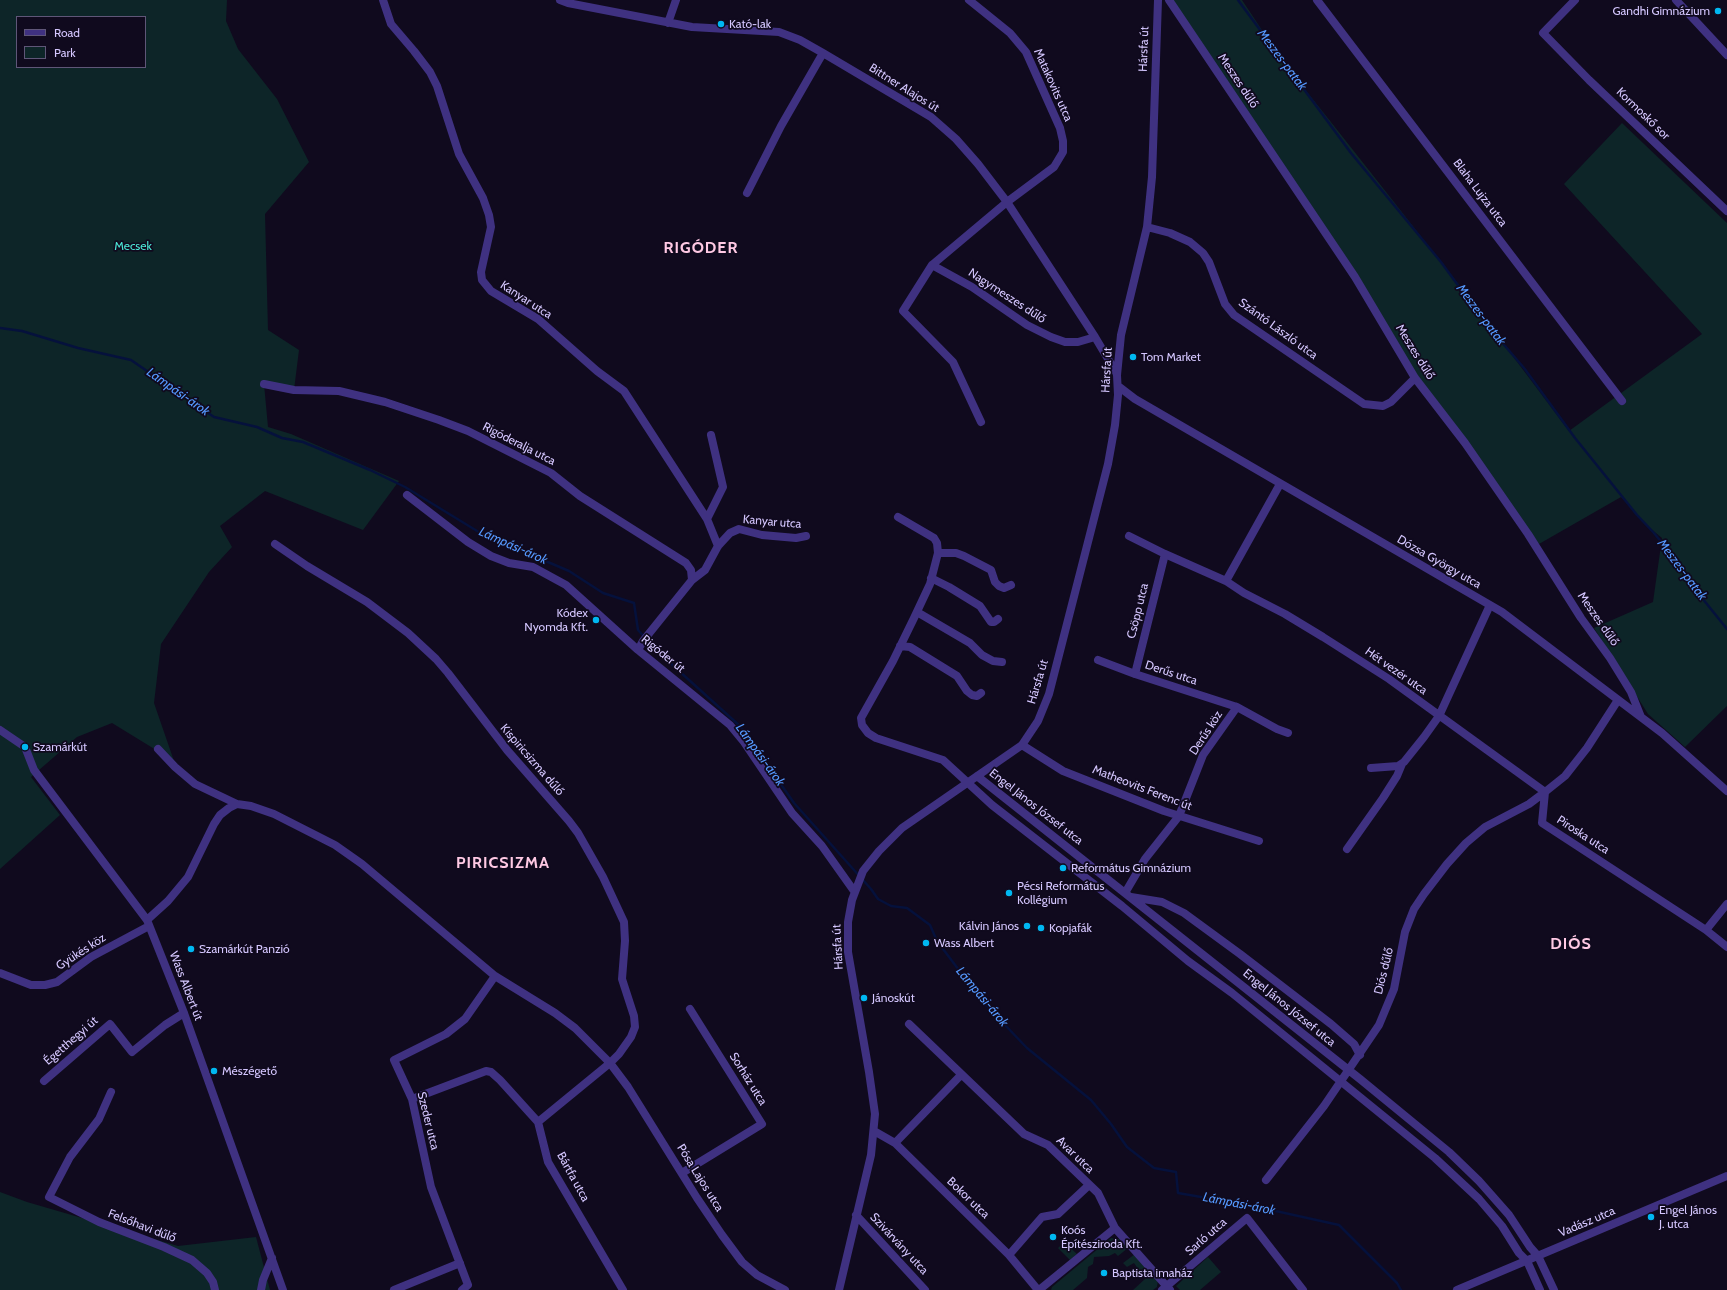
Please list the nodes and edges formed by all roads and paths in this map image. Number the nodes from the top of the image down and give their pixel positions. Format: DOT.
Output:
graph roads {
  1 [pos="383,0"];
  2 [pos="560,0"];
  3 [pos="676,0"];
  4 [pos="969,0"];
  5 [pos="1158,0"];
  6 [pos="1169,0"];
  7 [pos="1317,0"];
  8 [pos="1575,0"];
  9 [pos="1676,0"];
  10 [pos="668,23"];
  11 [pos="823,53"];
  12 [pos="1727,55"];
  13 [pos="747,193"];
  14 [pos="1007,202"];
  15 [pos="1727,211"];
  16 [pos="1147,227"];
  17 [pos="932,265"];
  18 [pos="1095,337"];
  19 [pos="1117,375"];
  20 [pos="1415,378"];
  21 [pos="264,384"];
  22 [pos="1118,386"];
  23 [pos="1622,401"];
  24 [pos="982,422"];
  25 [pos="711,435"];
  26 [pos="1280,484"];
  27 [pos="407,495"];
  28 [pos="898,518"];
  29 [pos="707,519"];
  30 [pos="806,536"];
  31 [pos="1129,536"];
  32 [pos="275,544"];
  33 [pos="718,546"];
  34 [pos="938,553"];
  35 [pos="1165,554"];
  36 [pos="931,578"];
  37 [pos="692,580"];
  38 [pos="1226,581"];
  39 [pos="1011,585"];
  40 [pos="1490,606"];
  41 [pos="917,612"];
  42 [pos="998,619"];
  43 [pos="900,646"];
  44 [pos="638,650"];
  45 [pos="1098,660"];
  46 [pos="1002,662"];
  47 [pos="1135,674"];
  48 [pos="981,693"];
  49 [pos="1618,700"];
  50 [pos="1237,707"];
  51 [pos="1439,716"];
  52 [pos="1641,716"];
  53 [pos="0,730"];
  54 [pos="1288,733"];
  55 [pos="1022,745"];
  56 [pos="158,749"];
  57 [pos="1402,764"];
  58 [pos="1371,768"];
  59 [pos="977,776"];
  60 [pos="968,782"];
  61 [pos="1727,790"];
  62 [pos="1546,792"];
  63 [pos="238,804"];
  64 [pos="1179,816"];
  65 [pos="1259,841"];
  66 [pos="1347,849"];
  67 [pos="856,888"];
  68 [pos="1127,895"];
  69 [pos="1727,904"];
  70 [pos="148,923"];
  71 [pos="1706,930"];
  72 [pos="1727,947"];
  73 [pos="0,973"];
  74 [pos="495,976"];
  75 [pos="690,1009"];
  76 [pos="184,1013"];
  77 [pos="909,1024"];
  78 [pos="1360,1055"];
  79 [pos="610,1063"];
  80 [pos="1349,1071"];
  81 [pos="962,1075"];
  82 [pos="44,1081"];
  83 [pos="1342,1081"];
  84 [pos="111,1092"];
  85 [pos="412,1099"];
  86 [pos="538,1122"];
  87 [pos="874,1131"];
  88 [pos="895,1143"];
  89 [pos="682,1173"];
  90 [pos="1727,1176"];
  91 [pos="1266,1180"];
  92 [pos="1089,1186"];
  93 [pos="856,1215"];
  94 [pos="1115,1228"];
  95 [pos="1009,1255"];
  96 [pos="1538,1256"];
  97 [pos="272,1258"];
  98 [pos="1527,1261"];
  99 [pos="460,1263"];
  100 [pos="1166,1289"];
  101 [pos="215,1290"];
  102 [pos="261,1290"];
  103 [pos="283,1290"];
  104 [pos="394,1290"];
  105 [pos="462,1290"];
  106 [pos="623,1290"];
  107 [pos="785,1290"];
  108 [pos="839,1290"];
  109 [pos="925,1290"];
  110 [pos="1038,1290"];
  111 [pos="1304,1290"];
  112 [pos="1457,1290"];
  113 [pos="1540,1290"];
  114 [pos="1554,1290"];
  1 -- 29 [label="street, Kanyar utca"];
  2 -- 10 [label="street, Bittner Alajos út"];
  3 -- 10 [label="street"];
  4 -- 14 [label="street, Matakovits utca"];
  5 -- 16 [label="street, Hársfa út"];
  6 -- 20 [label="street, Meszes dűlő"];
  7 -- 23 [label="street, Blaha Lujza utca"];
  8 -- 15 [label="street, Kormoskő sor"];
  9 -- 12 [label="street"];
  10 -- 11 [label="street, Bittner Alajos út"];
  11 -- 13 [label="street"];
  11 -- 14 [label="street, Bittner Alajos út"];
  14 -- 17 [label="street"];
  14 -- 18 [label="street, Bittner Alajos út"];
  16 -- 19 [label="street, Hársfa út"];
  16 -- 20 [label="street, Szántó László utca"];
  17 -- 18 [label="street, Nagymeszes dűlő"];
  17 -- 24 [label="street"];
  18 -- 19 [label="street, Bittner Alajos út"];
  19 -- 22 [label="street, Hársfa út"];
  20 -- 52 [label="street, Meszes dűlő"];
  21 -- 37 [label="street, Rigóderalja utca"];
  22 -- 26 [label="street, Dózsa György utca"];
  22 -- 55 [label="street, Hársfa út"];
  25 -- 29 [label="street"];
  26 -- 38 [label="street"];
  26 -- 40 [label="street, Dózsa György utca"];
  27 -- 44 [label="street, Rigóder út"];
  28 -- 34 [label="street"];
  29 -- 33 [label="street, Kanyar utca"];
  30 -- 33 [label="street, Kanyar utca"];
  31 -- 35 [label="street, Hét vezér utca"];
  32 -- 79 [label="street, Kispiricsizma dűlő"];
  33 -- 37 [label="street, Kanyar utca"];
  34 -- 36 [label="street, Engel János József utca"];
  34 -- 39 [label="street"];
  35 -- 38 [label="street, Hét vezér utca"];
  35 -- 47 [label="street, Csöpp utca"];
  36 -- 41 [label="street, Engel János József utca"];
  36 -- 42 [label="street"];
  37 -- 44 [label="street"];
  38 -- 51 [label="street, Hét vezér utca"];
  40 -- 49 [label="street, Dózsa György utca"];
  40 -- 51 [label="street"];
  41 -- 43 [label="street, Engel János József utca"];
  41 -- 46 [label="street"];
  43 -- 48 [label="street"];
  43 -- 60 [label="street, Engel János József utca"];
  44 -- 67 [label="street, Rigóder út"];
  45 -- 47 [label="street, Derűs utca"];
  47 -- 50 [label="street, Derűs utca"];
  49 -- 52 [label="street, Dózsa György utca"];
  49 -- 62 [label="street"];
  50 -- 54 [label="street, Derűs utca"];
  50 -- 64 [label="street, Derűs köz"];
  51 -- 57 [label="street"];
  51 -- 62 [label="street, Hét vezér utca"];
  52 -- 61 [label="street, Dózsa György utca"];
  53 -- 70 [label="street, Wass Albert út"];
  55 -- 59 [label="street, Hársfa út"];
  55 -- 64 [label="street, Matheovits Ferenc út"];
  56 -- 63 [label="street"];
  57 -- 58 [label="street"];
  57 -- 66 [label="street"];
  59 -- 60 [label="street, Hársfa út"];
  59 -- 68 [label="street, Engel János József utca"];
  60 -- 67 [label="street, Hársfa út"];
  60 -- 83 [label="street, Engel János József utca"];
  62 -- 71 [label="street, Piroska utca"];
  62 -- 78 [label="street, Diós dűlő"];
  63 -- 70 [label="street"];
  63 -- 74 [label="street"];
  64 -- 65 [label="street, Matheovits Ferenc út"];
  64 -- 68 [label="street, Derűs köz"];
  67 -- 87 [label="street, Hársfa út"];
  68 -- 78 [label="street"];
  68 -- 80 [label="street, Engel János József utca"];
  69 -- 71 [label="street"];
  70 -- 73 [label="street, Gyükés köz"];
  70 -- 76 [label="street, Wass Albert út"];
  71 -- 72 [label="street"];
  74 -- 79 [label="street"];
  74 -- 85 [label="street, Szeder utca"];
  75 -- 89 [label="street, Sorház utca"];
  76 -- 82 [label="street, Égetthegyi út"];
  76 -- 97 [label="street, Wass Albert út"];
  77 -- 81 [label="street, Avar utca"];
  78 -- 80 [label="street, Diós dűlő"];
  79 -- 86 [label="street, Kispiricsizma dűlő"];
  79 -- 89 [label="street, Pósa Lajos utca"];
  80 -- 83 [label="street, Diós dűlő"];
  80 -- 96 [label="street, Engel János József utca"];
  81 -- 88 [label="street"];
  81 -- 92 [label="street, Avar utca"];
  83 -- 91 [label="street, Diós dűlő"];
  83 -- 98 [label="street, Engel János József utca"];
  84 -- 101 [label="street, Felsőhavi dűlő"];
  85 -- 86 [label="street, Bártfa utca"];
  85 -- 99 [label="street, Szeder utca"];
  86 -- 106 [label="street, Bártfa utca"];
  87 -- 88 [label="street, Bokor utca"];
  87 -- 93 [label="street, Hársfa út"];
  88 -- 95 [label="street, Bokor utca"];
  89 -- 107 [label="street, Pósa Lajos utca"];
  90 -- 96 [label="street, Vadász utca"];
  92 -- 94 [label="street, Avar utca"];
  92 -- 95 [label="street"];
  93 -- 108 [label="street, Hársfa út"];
  93 -- 109 [label="street, Szivárvány utca"];
  94 -- 100 [label="street, Avar utca"];
  94 -- 110 [label="street"];
  95 -- 110 [label="street, Bokor utca"];
  96 -- 98 [label="street, Vadász utca"];
  96 -- 114 [label="street, Engel János József utca"];
  97 -- 102 [label="street"];
  97 -- 103 [label="street, Wass Albert út"];
  98 -- 112 [label="street, Vadász utca"];
  98 -- 113 [label="street, Engel János József utca"];
  99 -- 104 [label="street"];
  99 -- 105 [label="street, Szeder utca"];
  100 -- 111 [label="street, Sarló utca"];
}
